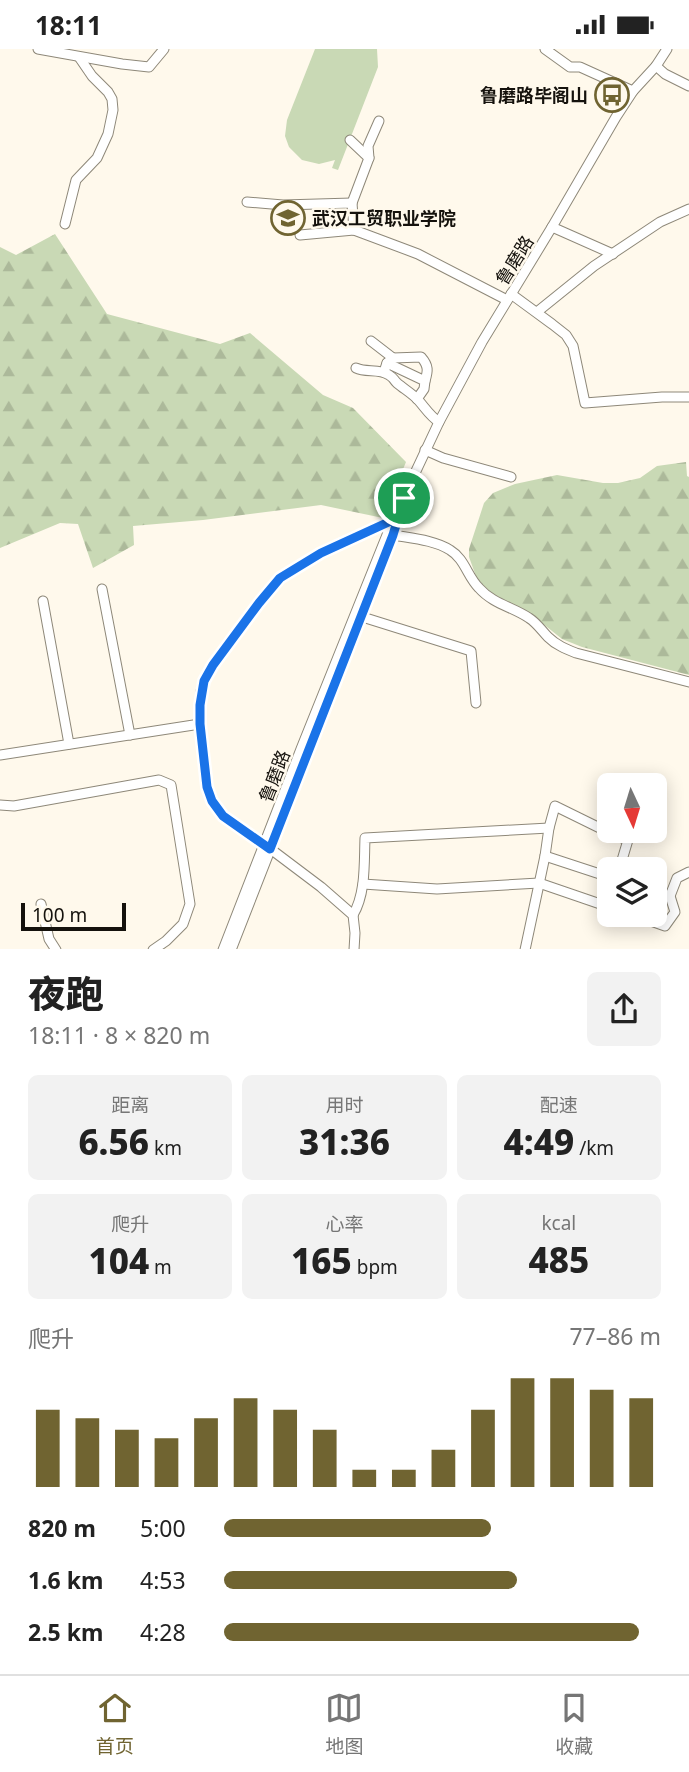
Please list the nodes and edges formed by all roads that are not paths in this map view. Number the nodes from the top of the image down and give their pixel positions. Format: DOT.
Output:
graph roads {
  1 [pos="38,49"];
  2 [pos="164,49"];
  3 [pos="545,49"];
  4 [pos="667,49"];
  5 [pos="79,57"];
  6 [pos="656,66"];
  7 [pos="689,86"];
  8 [pos="633,91"];
  9 [pos="379,121"];
  10 [pos="350,140"];
  11 [pos="369,158"];
  12 [pos="247,202"];
  13 [pos="352,204"];
  14 [pos="689,209"];
  15 [pos="65,224"];
  16 [pos="552,227"];
  17 [pos="354,230"];
  18 [pos="300,235"];
  19 [pos="613,254"];
  20 [pos="509,297"];
  21 [pos="537,312"];
  22 [pos="371,341"];
  23 [pos="388,364"];
  24 [pos="356,368"];
  25 [pos="425,381"];
  26 [pos="689,397"];
  27 [pos="417,399"];
  28 [pos="439,422"];
  29 [pos="425,450"];
  30 [pos="511,477"];
  31 [pos="404,498"];
  32 [pos="393,520"];
  33 [pos="391,534"];
  34 [pos="102,589"];
  35 [pos="43,601"];
  36 [pos="358,616"];
  37 [pos="689,682"];
  38 [pos="476,703"];
  39 [pos="200,724"];
  40 [pos="130,734"];
  41 [pos="69,744"];
  42 [pos="0,755"];
  43 [pos="0,805"];
  44 [pos="548,828"];
  45 [pos="267,847"];
  46 [pos="545,856"];
  47 [pos="623,857"];
  48 [pos="689,872"];
  49 [pos="597,873"];
  50 [pos="539,883"];
  51 [pos="363,884"];
  52 [pos="667,895"];
  53 [pos="670,896"];
  54 [pos="597,903"];
  55 [pos="41,904"];
  56 [pos="353,915"];
  57 [pos="667,923"];
  58 [pos="55,949"];
  59 [pos="154,949"];
  60 [pos="223,949"];
  61 [pos="232,949"];
  62 [pos="354,949"];
  63 [pos="525,949"];
  1 -- 5 [label="street"];
  2 -- 5 [label="street"];
  3 -- 8 [label="street"];
  4 -- 6 [label="street, 鲁磨路"];
  5 -- 15 [label="street"];
  6 -- 7 [label="street"];
  6 -- 8 [label="street, 鲁磨路"];
  8 -- 16 [label="street, 鲁磨路"];
  9 -- 11 [label="street"];
  10 -- 11 [label="street"];
  11 -- 13 [label="street"];
  12 -- 13 [label="street"];
  13 -- 17 [label="street"];
  14 -- 19 [label="street"];
  16 -- 19 [label="street"];
  16 -- 20 [label="street, 鲁磨路"];
  17 -- 18 [label="street"];
  17 -- 20 [label="street"];
  19 -- 21 [label="street"];
  20 -- 21 [label="street"];
  20 -- 28 [label="street, 鲁磨路"];
  21 -- 26 [label="street"];
  22 -- 23 [label="street"];
  23 -- 24 [label="street"];
  23 -- 25 [label="street"];
  23 -- 25 [label="street"];
  23 -- 27 [label="street"];
  25 -- 27 [label="street"];
  27 -- 28 [label="street"];
  28 -- 29 [label="street, 鲁磨路"];
  29 -- 30 [label="street"];
  29 -- 31 [label="street, 鲁磨路"];
  31 -- 32 [label="street, 鲁磨路"];
  31 -- 33 [label="street, 鲁磨路"];
  32 -- 33 [label="street, 鲁磨路"];
  32 -- 39 [label="street"];
  33 -- 36 [label="street, 鲁磨路"];
  33 -- 37 [label="street"];
  34 -- 40 [label="street"];
  35 -- 41 [label="street"];
  36 -- 38 [label="street"];
  36 -- 45 [label="street, 鲁磨路"];
  39 -- 40 [label="street"];
  39 -- 45 [label="street"];
  40 -- 41 [label="street"];
  41 -- 42 [label="street"];
  43 -- 59 [label="street"];
  44 -- 46 [label="street"];
  44 -- 47 [label="street"];
  44 -- 51 [label="street"];
  45 -- 56 [label="street"];
  45 -- 60 [label="street, 鲁磨路"];
  45 -- 61 [label="street, 鲁磨路"];
  46 -- 49 [label="street"];
  46 -- 50 [label="street"];
  48 -- 53 [label="street"];
  50 -- 51 [label="street"];
  50 -- 54 [label="street"];
  50 -- 63 [label="street"];
  51 -- 56 [label="street"];
  52 -- 53 [label="street"];
  53 -- 57 [label="street"];
  55 -- 58 [label="street"];
  56 -- 62 [label="street"];
}
